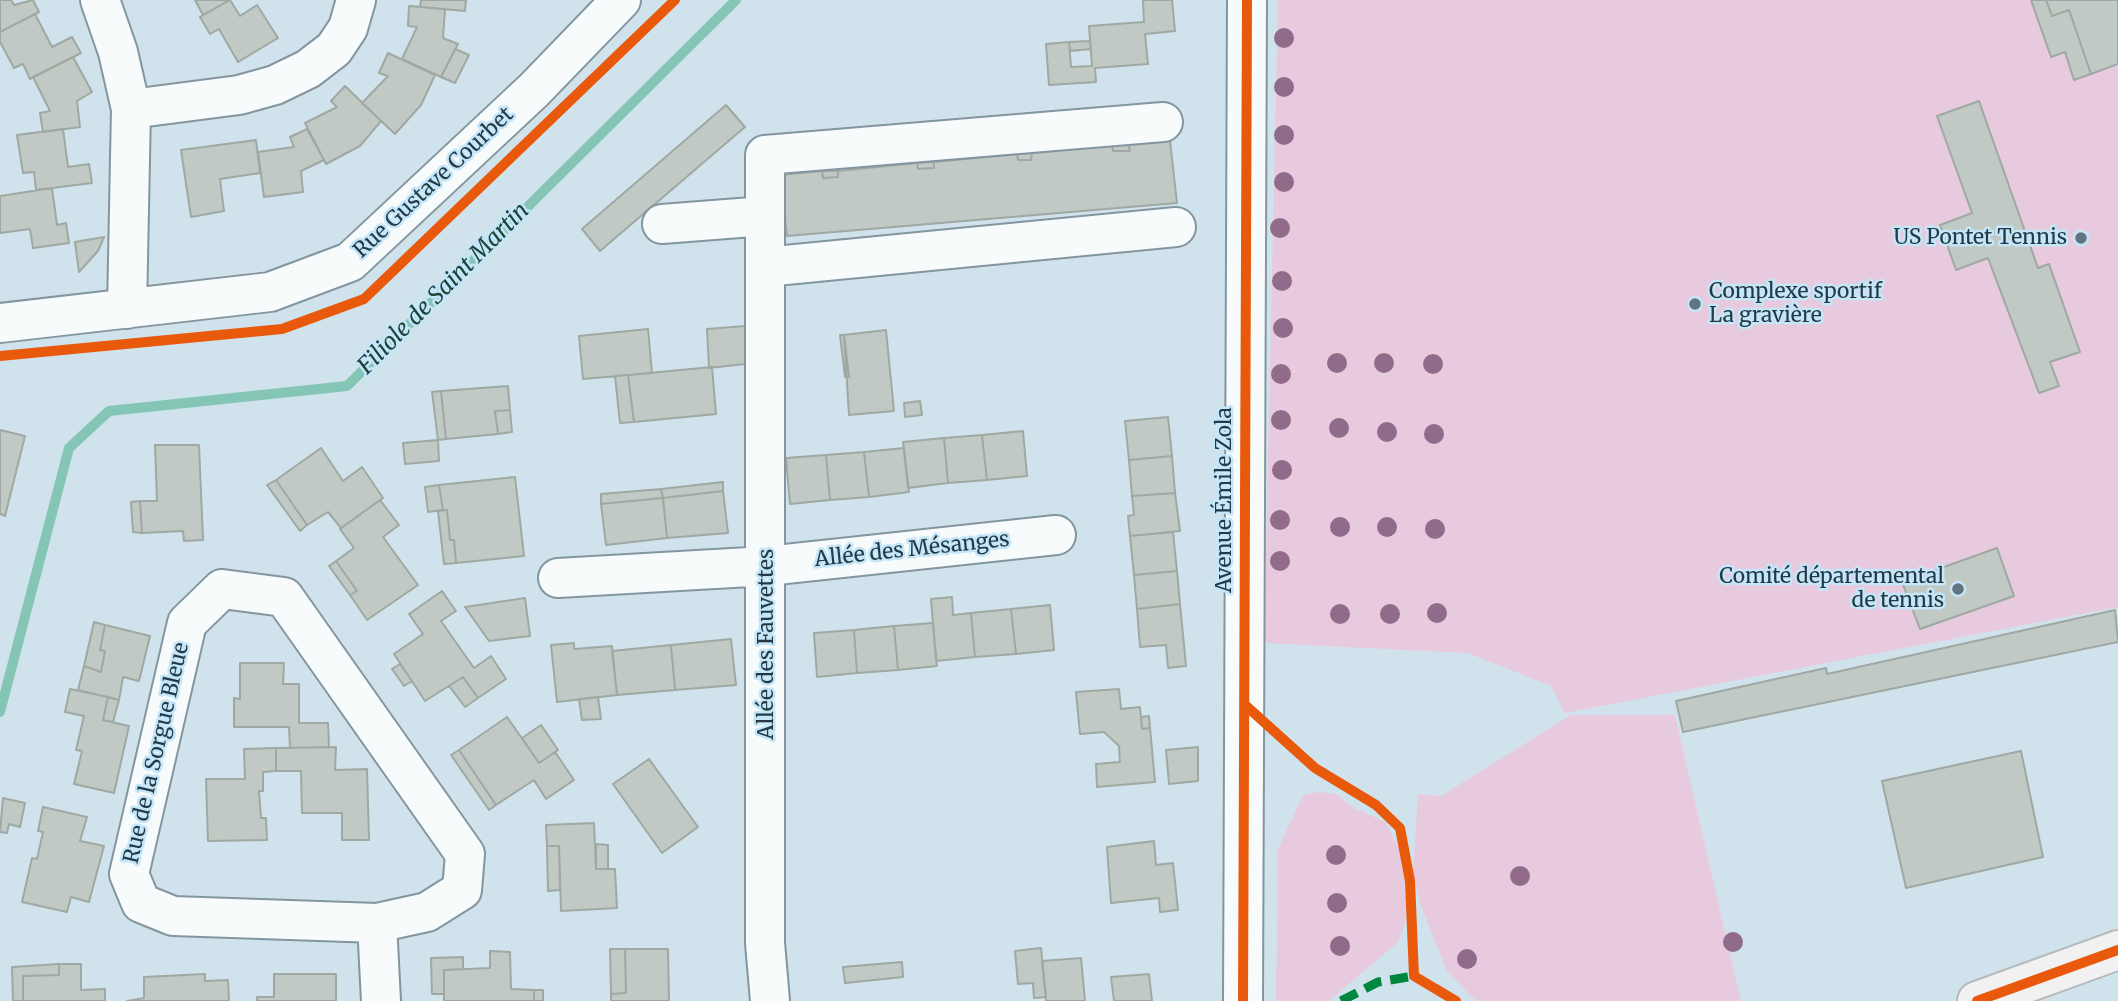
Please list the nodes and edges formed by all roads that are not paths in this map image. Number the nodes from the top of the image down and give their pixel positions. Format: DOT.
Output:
graph roads {
  1 [pos="100,0"];
  2 [pos="356,0"];
  3 [pos="621,0"];
  4 [pos="1247,0"];
  5 [pos="131,108"];
  6 [pos="1163,122"];
  7 [pos="765,216"];
  8 [pos="662,224"];
  9 [pos="1176,226"];
  10 [pos="765,276"];
  11 [pos="127,309"];
  12 [pos="0,323"];
  13 [pos="1056,535"];
  14 [pos="767,566"];
  15 [pos="558,579"];
  16 [pos="377,923"];
  17 [pos="2118,951"];
  18 [pos="381,1001"];
  19 [pos="770,1001"];
  20 [pos="1243,1001"];
  21 [pos="1977,1001"];
  1 -- 5 [label="street"];
  2 -- 5 [label="street"];
  3 -- 11 [label="street, Rue Gustave Courbet"];
  4 -- 20 [label="street, Avenue Émile Zola"];
  5 -- 11 [label="street"];
  6 -- 7 [label="street, Allée des Fauvettes"];
  7 -- 8 [label="street"];
  7 -- 10 [label="street, Allée des Fauvettes"];
  9 -- 10 [label="street"];
  10 -- 14 [label="street, Allée des Fauvettes"];
  11 -- 12 [label="street, Rue Gustave Courbet"];
  13 -- 14 [label="street, Allée des Mésanges"];
  14 -- 15 [label="street, Allée des Mésanges"];
  14 -- 19 [label="street, Allée des Fauvettes"];
  16 -- 16 [label="street, Rue de la Sorgue Bleue"];
  16 -- 18 [label="street"];
  17 -- 21 [label="main road"];
}
